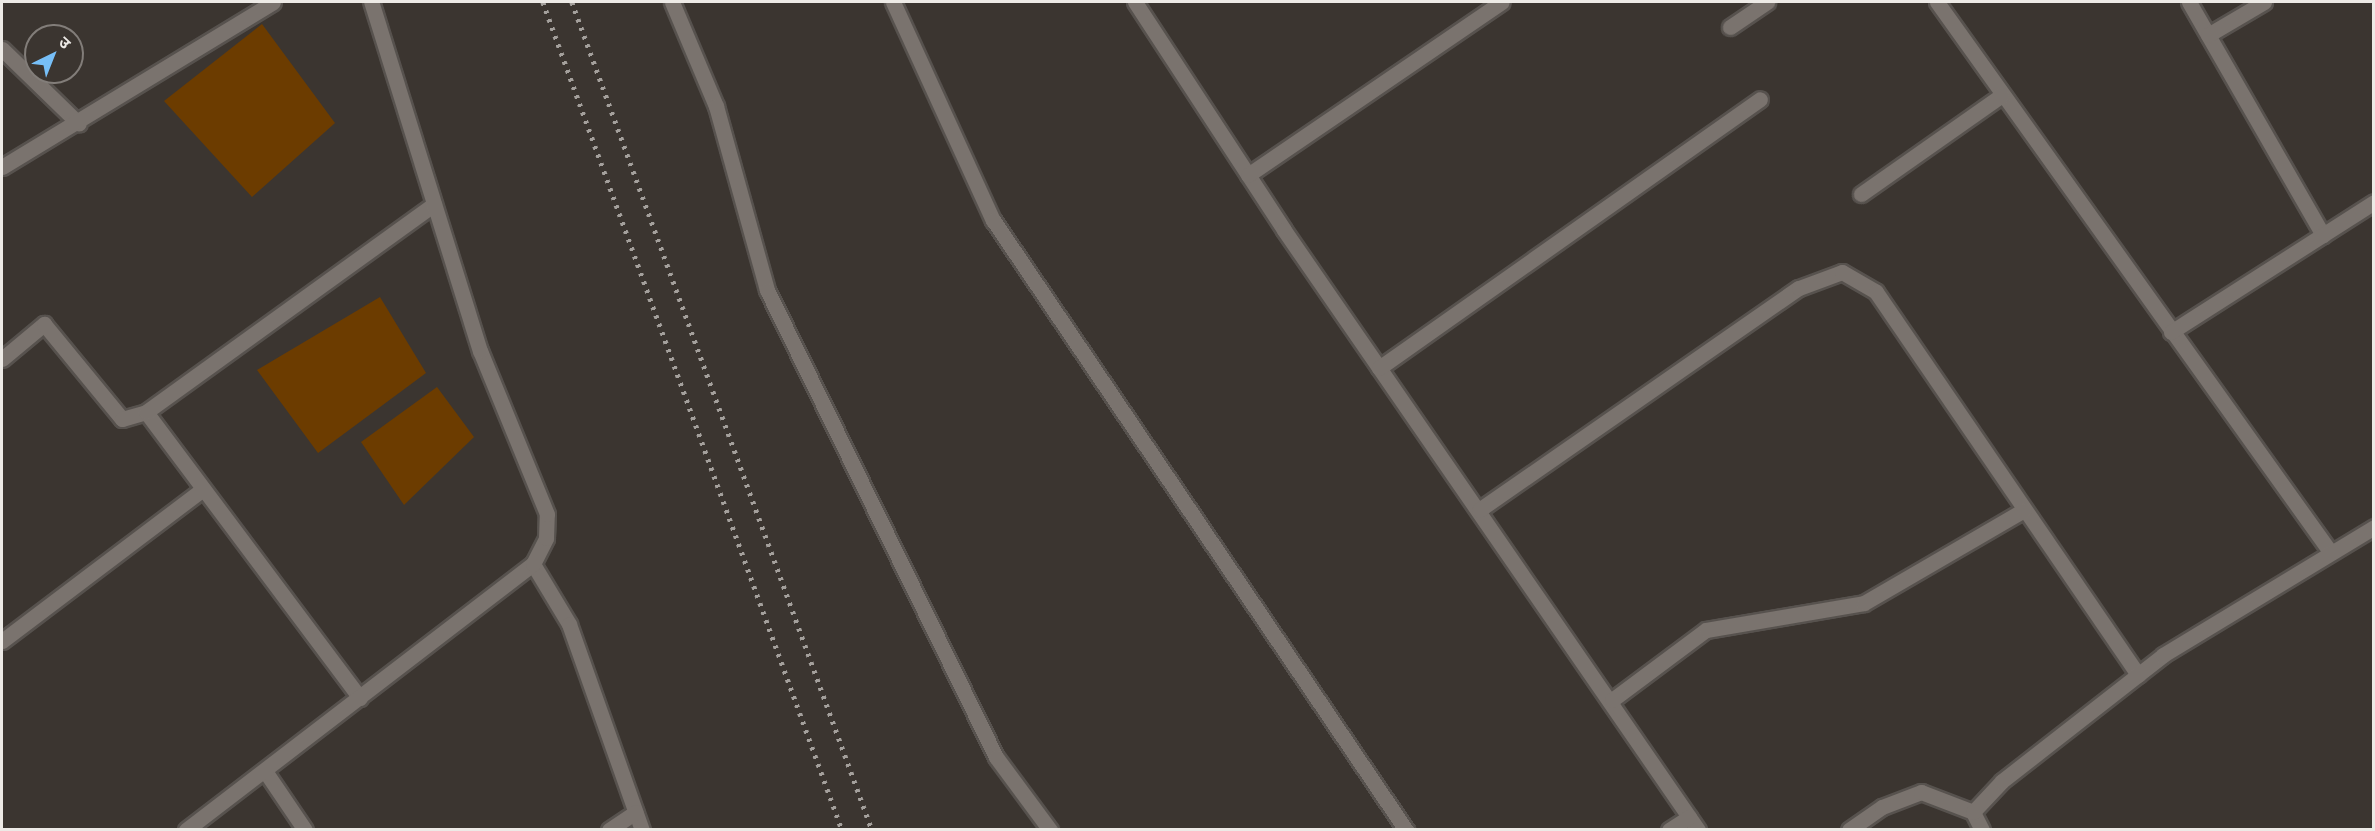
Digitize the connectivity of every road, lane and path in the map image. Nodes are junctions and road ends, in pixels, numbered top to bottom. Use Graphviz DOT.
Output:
graph roads {
  1 [pos="273,2"];
  2 [pos="371,2"];
  3 [pos="672,2"];
  4 [pos="893,2"];
  5 [pos="1502,2"];
  6 [pos="1767,2"];
  7 [pos="1937,2"];
  8 [pos="2189,2"];
  9 [pos="2264,2"];
  10 [pos="1140,4"];
  11 [pos="1730,27"];
  12 [pos="2208,35"];
  13 [pos="2,49"];
  14 [pos="2002,95"];
  15 [pos="1760,99"];
  16 [pos="79,124"];
  17 [pos="2,167"];
  18 [pos="1248,175"];
  19 [pos="1861,194"];
  20 [pos="2373,202"];
  21 [pos="434,204"];
  22 [pos="2323,235"];
  23 [pos="2171,332"];
  24 [pos="2,359"];
  25 [pos="1379,368"];
  26 [pos="146,412"];
  27 [pos="203,489"];
  28 [pos="1479,510"];
  29 [pos="2024,510"];
  30 [pos="2373,527"];
  31 [pos="2331,553"];
  32 [pos="533,564"];
  33 [pos="2,641"];
  34 [pos="2138,675"];
  35 [pos="360,698"];
  36 [pos="1612,700"];
  37 [pos="265,771"];
  38 [pos="636,812"];
  39 [pos="1973,812"];
  40 [pos="1694,823"];
  41 [pos="186,830"];
  42 [pos="305,830"];
  43 [pos="609,830"];
  44 [pos="642,830"];
  45 [pos="1050,830"];
  46 [pos="1406,830"];
  47 [pos="1669,830"];
  48 [pos="1849,830"];
  49 [pos="1982,830"];
  1 -- 16 [label="street"];
  2 -- 21 [label="street"];
  3 -- 45 [label="street"];
  4 -- 46 [label="street"];
  5 -- 18 [label="street"];
  6 -- 11 [label="street"];
  7 -- 14 [label="street"];
  8 -- 12 [label="street"];
  9 -- 12 [label="street"];
  10 -- 18 [label="street"];
  12 -- 22 [label="street"];
  13 -- 16 [label="street"];
  14 -- 19 [label="street"];
  14 -- 23 [label="street"];
  15 -- 25 [label="street"];
  16 -- 17 [label="street"];
  18 -- 25 [label="street"];
  20 -- 22 [label="street"];
  21 -- 26 [label="street"];
  21 -- 32 [label="street"];
  22 -- 23 [label="street"];
  23 -- 31 [label="street"];
  24 -- 26 [label="street"];
  25 -- 28 [label="street"];
  26 -- 27 [label="street"];
  27 -- 33 [label="street"];
  27 -- 35 [label="street"];
  28 -- 29 [label="street"];
  28 -- 36 [label="street"];
  29 -- 34 [label="street"];
  29 -- 36 [label="street"];
  30 -- 31 [label="street"];
  31 -- 34 [label="street"];
  32 -- 35 [label="street"];
  32 -- 38 [label="street"];
  34 -- 39 [label="street"];
  35 -- 37 [label="street"];
  36 -- 40 [label="street"];
  37 -- 41 [label="street"];
  37 -- 42 [label="street"];
  38 -- 43 [label="street"];
  38 -- 44 [label="street"];
  39 -- 48 [label="street"];
  39 -- 49 [label="street"];
  40 -- 47 [label="street"];
}
